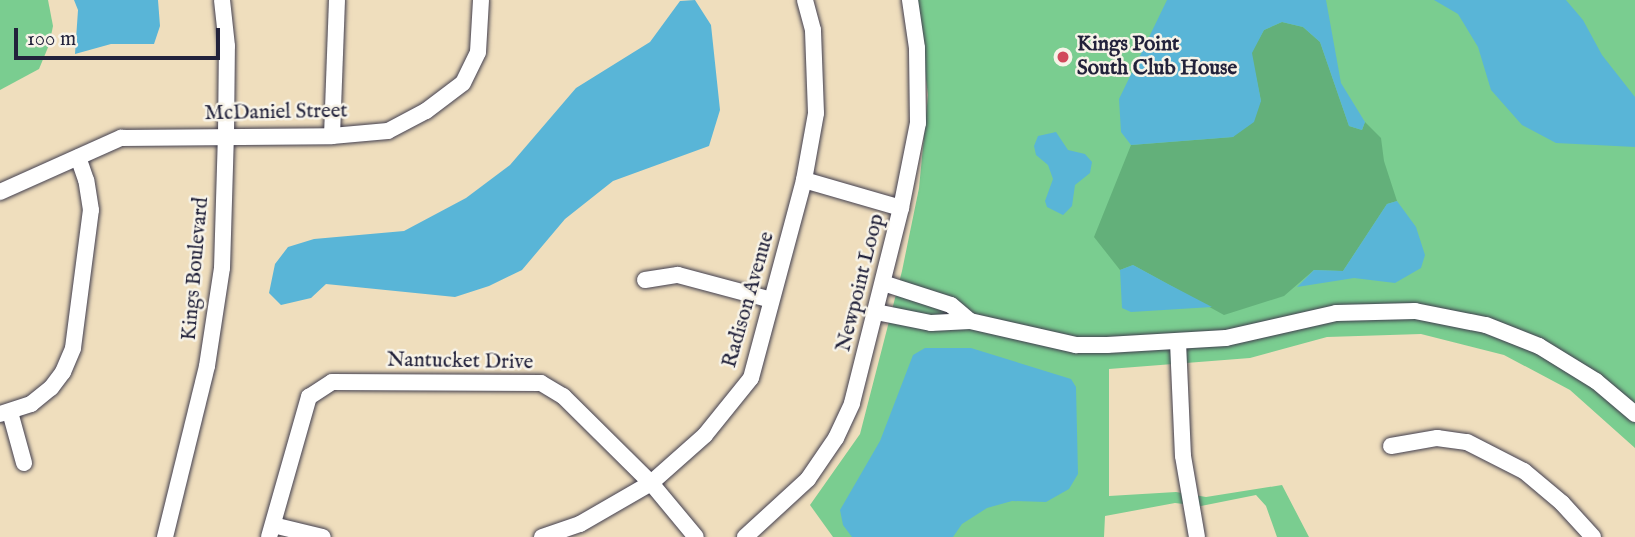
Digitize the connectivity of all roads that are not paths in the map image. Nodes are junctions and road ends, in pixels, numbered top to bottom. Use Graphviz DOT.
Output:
graph roads {
  1 [pos="222,0"];
  2 [pos="337,0"];
  3 [pos="481,0"];
  4 [pos="805,0"];
  5 [pos="910,0"];
  6 [pos="226,135"];
  7 [pos="332,136"];
  8 [pos="78,157"];
  9 [pos="804,180"];
  10 [pos="0,192"];
  11 [pos="901,208"];
  12 [pos="645,280"];
  13 [pos="883,284"];
  14 [pos="771,300"];
  15 [pos="876,312"];
  16 [pos="970,321"];
  17 [pos="1178,342"];
  18 [pos="5,413"];
  19 [pos="1635,414"];
  20 [pos="1391,446"];
  21 [pos="24,463"];
  22 [pos="652,483"];
  23 [pos="271,531"];
  24 [pos="165,537"];
  25 [pos="323,537"];
  26 [pos="542,537"];
  27 [pos="696,537"];
  28 [pos="745,537"];
  29 [pos="1197,537"];
  30 [pos="1593,537"];
  1 -- 6 [label="street, Kings Boulevard"];
  2 -- 7 [label="street"];
  3 -- 7 [label="street, McDaniel Street"];
  4 -- 9 [label="street, Radison Avenue"];
  5 -- 11 [label="street, Newpoint Loop"];
  6 -- 7 [label="street, McDaniel Street"];
  6 -- 8 [label="street, McDaniel Street"];
  6 -- 24 [label="street, Kings Boulevard"];
  8 -- 10 [label="street, McDaniel Street"];
  8 -- 18 [label="street"];
  9 -- 11 [label="street"];
  9 -- 14 [label="street, Radison Avenue"];
  11 -- 13 [label="street, Newpoint Loop"];
  12 -- 14 [label="street"];
  13 -- 15 [label="street, Newpoint Loop"];
  13 -- 16 [label="street"];
  14 -- 22 [label="street, Radison Avenue"];
  15 -- 16 [label="street"];
  15 -- 28 [label="street, Newpoint Loop"];
  16 -- 17 [label="street"];
  17 -- 19 [label="street"];
  17 -- 29 [label="street"];
  18 -- 21 [label="street"];
  20 -- 30 [label="street"];
  22 -- 23 [label="street, Nantucket Drive"];
  22 -- 26 [label="street, Radison Avenue"];
  22 -- 27 [label="street, Nantucket Drive"];
  23 -- 25 [label="street"];
}
